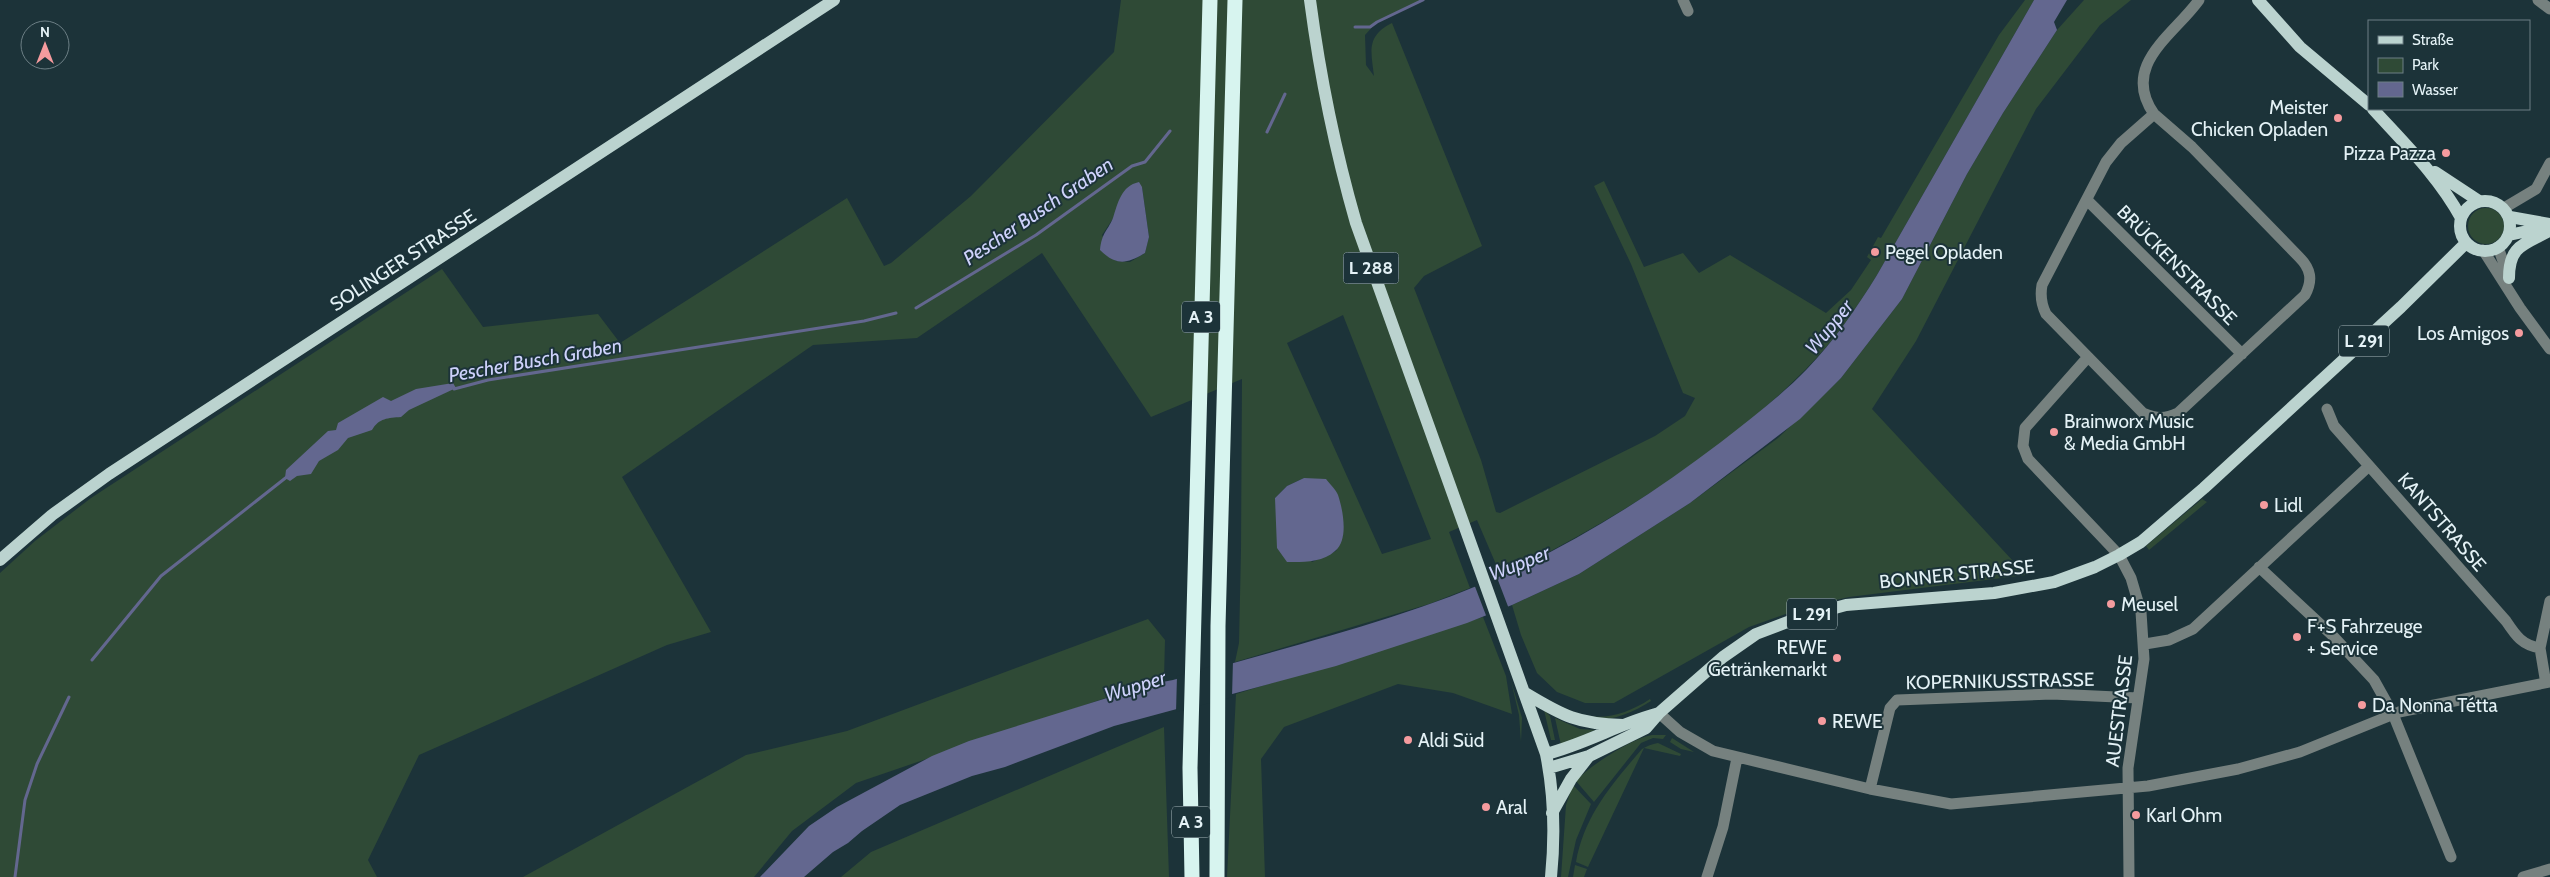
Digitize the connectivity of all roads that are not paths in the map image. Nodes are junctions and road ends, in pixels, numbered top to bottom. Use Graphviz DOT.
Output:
graph roads {
  1 [pos="834,0"];
  2 [pos="1210,0"];
  3 [pos="1235,0"];
  4 [pos="1310,0"];
  5 [pos="1683,0"];
  6 [pos="2199,0"];
  7 [pos="2258,0"];
  8 [pos="2268,0"];
  9 [pos="2538,0"];
  10 [pos="2550,9"];
  11 [pos="1688,11"];
  12 [pos="2275,18"];
  13 [pos="2368,104"];
  14 [pos="2374,110"];
  15 [pos="2154,114"];
  16 [pos="2414,154"];
  17 [pos="2550,163"];
  18 [pos="2088,201"];
  19 [pos="2479,201"];
  20 [pos="2507,213"];
  21 [pos="2461,218"];
  22 [pos="2550,229"];
  23 [pos="2509,235"];
  24 [pos="2466,243"];
  25 [pos="2498,248"];
  26 [pos="2483,250"];
  27 [pos="2509,278"];
  28 [pos="2520,308"];
  29 [pos="2550,348"];
  30 [pos="2242,354"];
  31 [pos="2088,357"];
  32 [pos="2327,410"];
  33 [pos="2369,466"];
  34 [pos="2119,555"];
  35 [pos="0,560"];
  36 [pos="2259,567"];
  37 [pos="2550,600"];
  38 [pos="2145,644"];
  39 [pos="2540,648"];
  40 [pos="2550,682"];
  41 [pos="1525,693"];
  42 [pos="2138,698"];
  43 [pos="1659,712"];
  44 [pos="2393,714"];
  45 [pos="1625,725"];
  46 [pos="1546,754"];
  47 [pos="1589,756"];
  48 [pos="1737,758"];
  49 [pos="1549,768"];
  50 [pos="2128,787"];
  51 [pos="1870,789"];
  52 [pos="1552,813"];
  53 [pos="2451,857"];
  54 [pos="2550,869"];
  55 [pos="1192,877"];
  56 [pos="1217,877"];
  57 [pos="1551,877"];
  58 [pos="1708,877"];
  59 [pos="2129,877"];
  60 [pos="2523,877"];
  1 -- 35 [label="main road, SOLINGER STRASSE"];
  2 -- 55 [label="highway, A 3"];
  3 -- 56 [label="highway, A 3"];
  4 -- 41 [label="main road, L 288"];
  5 -- 11 [label="street"];
  6 -- 15 [label="street"];
  7 -- 12 [label="main road"];
  8 -- 12 [label="main road"];
  9 -- 10 [label="street"];
  12 -- 13 [label="main road"];
  14 -- 16 [label="main road"];
  15 -- 18 [label="street"];
  15 -- 30 [label="street"];
  16 -- 19 [label="main road"];
  16 -- 21 [label="main road"];
  17 -- 20 [label="street"];
  18 -- 30 [label="street, BRÜCKENSTRASSE"];
  18 -- 31 [label="street"];
  19 -- 20 [label="main road"];
  19 -- 21 [label="main road"];
  20 -- 22 [label="main road"];
  20 -- 23 [label="main road"];
  21 -- 24 [label="main road"];
  22 -- 23 [label="main road"];
  22 -- 27 [label="main road"];
  23 -- 25 [label="main road"];
  24 -- 26 [label="main road"];
  24 -- 34 [label="main road, BONNER STRASSE / L 291"];
  25 -- 26 [label="main road"];
  25 -- 27 [label="street"];
  26 -- 28 [label="street"];
  27 -- 28 [label="street"];
  28 -- 29 [label="street"];
  30 -- 31 [label="street"];
  31 -- 34 [label="street, AUESTRASSE"];
  32 -- 33 [label="street, KANTSTRASSE"];
  33 -- 36 [label="street"];
  33 -- 39 [label="street, KANTSTRASSE"];
  34 -- 38 [label="street, AUESTRASSE"];
  34 -- 43 [label="main road, BONNER STRASSE / L 291"];
  36 -- 38 [label="street"];
  36 -- 44 [label="street"];
  37 -- 39 [label="street"];
  38 -- 42 [label="street, AUESTRASSE"];
  39 -- 40 [label="street"];
  40 -- 44 [label="street"];
  41 -- 45 [label="main road"];
  41 -- 46 [label="main road, L 288"];
  42 -- 50 [label="street, AUESTRASSE"];
  42 -- 51 [label="street, KOPERNIKUSSTRASSE"];
  43 -- 45 [label="main road, BONNER STRASSE / L 291"];
  43 -- 47 [label="main road, BONNER STRASSE / L 291"];
  43 -- 48 [label="street"];
  44 -- 50 [label="street"];
  44 -- 53 [label="street"];
  45 -- 46 [label="main road, BONNER STRASSE / L 291"];
  46 -- 49 [label="main road, L 288"];
  47 -- 49 [label="main road, BONNER STRASSE / L 291"];
  47 -- 52 [label="main road"];
  48 -- 51 [label="street"];
  48 -- 58 [label="street"];
  49 -- 52 [label="main road, L 288"];
  50 -- 51 [label="street"];
  50 -- 59 [label="street, AUESTRASSE"];
  52 -- 57 [label="main road, L 288"];
  54 -- 60 [label="street"];
}
